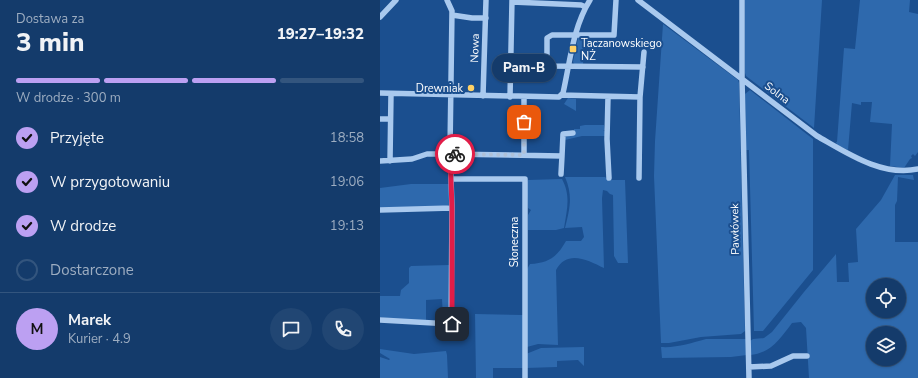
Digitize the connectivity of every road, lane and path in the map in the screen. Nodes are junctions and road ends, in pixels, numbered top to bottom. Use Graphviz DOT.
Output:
graph roads {
  1 [pos="396,0"];
  2 [pos="447,0"];
  3 [pos="486,0"];
  4 [pos="590,0"];
  5 [pos="616,0"];
  6 [pos="638,0"];
  7 [pos="742,0"];
  8 [pos="512,1"];
  9 [pos="530,1"];
  10 [pos="557,2"];
  11 [pos="586,7"];
  12 [pos="452,15"];
  13 [pos="380,17"];
  14 [pos="486,18"];
  15 [pos="576,34"];
  16 [pos="644,52"];
  17 [pos="569,66"];
  18 [pos="643,67"];
  19 [pos="742,79"];
  20 [pos="380,93"];
  21 [pos="391,94"];
  22 [pos="450,95"];
  23 [pos="483,96"];
  24 [pos="561,96"];
  25 [pos="510,97"];
  26 [pos="524,97"];
  27 [pos="608,97"];
  28 [pos="640,98"];
  29 [pos="380,119"];
  30 [pos="390,119"];
  31 [pos="573,133"];
  32 [pos="450,154"];
  33 [pos="524,155"];
  34 [pos="562,156"];
  35 [pos="380,161"];
  36 [pos="390,161"];
  37 [pos="918,170"];
  38 [pos="561,174"];
  39 [pos="609,178"];
  40 [pos="639,178"];
  41 [pos="451,180"];
  42 [pos="452,208"];
  43 [pos="380,210"];
  44 [pos="380,320"];
  45 [pos="452,324"];
  46 [pos="452,335"];
  47 [pos="807,356"];
  48 [pos="749,367"];
  49 [pos="525,378"];
  50 [pos="749,378"];
  1 -- 13 [label="street"];
  2 -- 12 [label="street"];
  3 -- 14 [label="street, Nowa"];
  4 -- 11 [label="street"];
  5 -- 15 [label="street"];
  6 -- 19 [label="street, Solna"];
  7 -- 19 [label="street, Pawłówek"];
  8 -- 9 [label="street"];
  8 -- 25 [label="street"];
  9 -- 10 [label="street"];
  10 -- 11 [label="street"];
  11 -- 15 [label="street"];
  12 -- 14 [label="street"];
  12 -- 22 [label="street"];
  14 -- 23 [label="street, Nowa"];
  15 -- 17 [label="street"];
  15 -- 17 [label="street"];
  16 -- 18 [label="street"];
  17 -- 18 [label="street"];
  17 -- 24 [label="street"];
  18 -- 28 [label="street"];
  19 -- 37 [label="street, Solna"];
  19 -- 48 [label="street, Pawłówek"];
  20 -- 21 [label="street"];
  21 -- 22 [label="street"];
  21 -- 30 [label="street"];
  22 -- 23 [label="street"];
  22 -- 32 [label="street"];
  23 -- 25 [label="street"];
  24 -- 26 [label="street"];
  24 -- 27 [label="street"];
  25 -- 26 [label="street"];
  26 -- 33 [label="street"];
  27 -- 28 [label="street"];
  27 -- 39 [label="street"];
  28 -- 40 [label="street"];
  29 -- 30 [label="street"];
  30 -- 36 [label="street"];
  31 -- 34 [label="street"];
  32 -- 33 [label="street"];
  32 -- 36 [label="street"];
  32 -- 41 [label="street"];
  33 -- 34 [label="street"];
  34 -- 38 [label="street"];
  35 -- 36 [label="street"];
  41 -- 42 [label="street"];
  41 -- 49 [label="street, Słoneczna"];
  42 -- 43 [label="street"];
  42 -- 45 [label="street"];
  44 -- 45 [label="street"];
  45 -- 46 [label="street"];
  47 -- 48 [label="street"];
  48 -- 50 [label="street, Pawłówek"];
}
